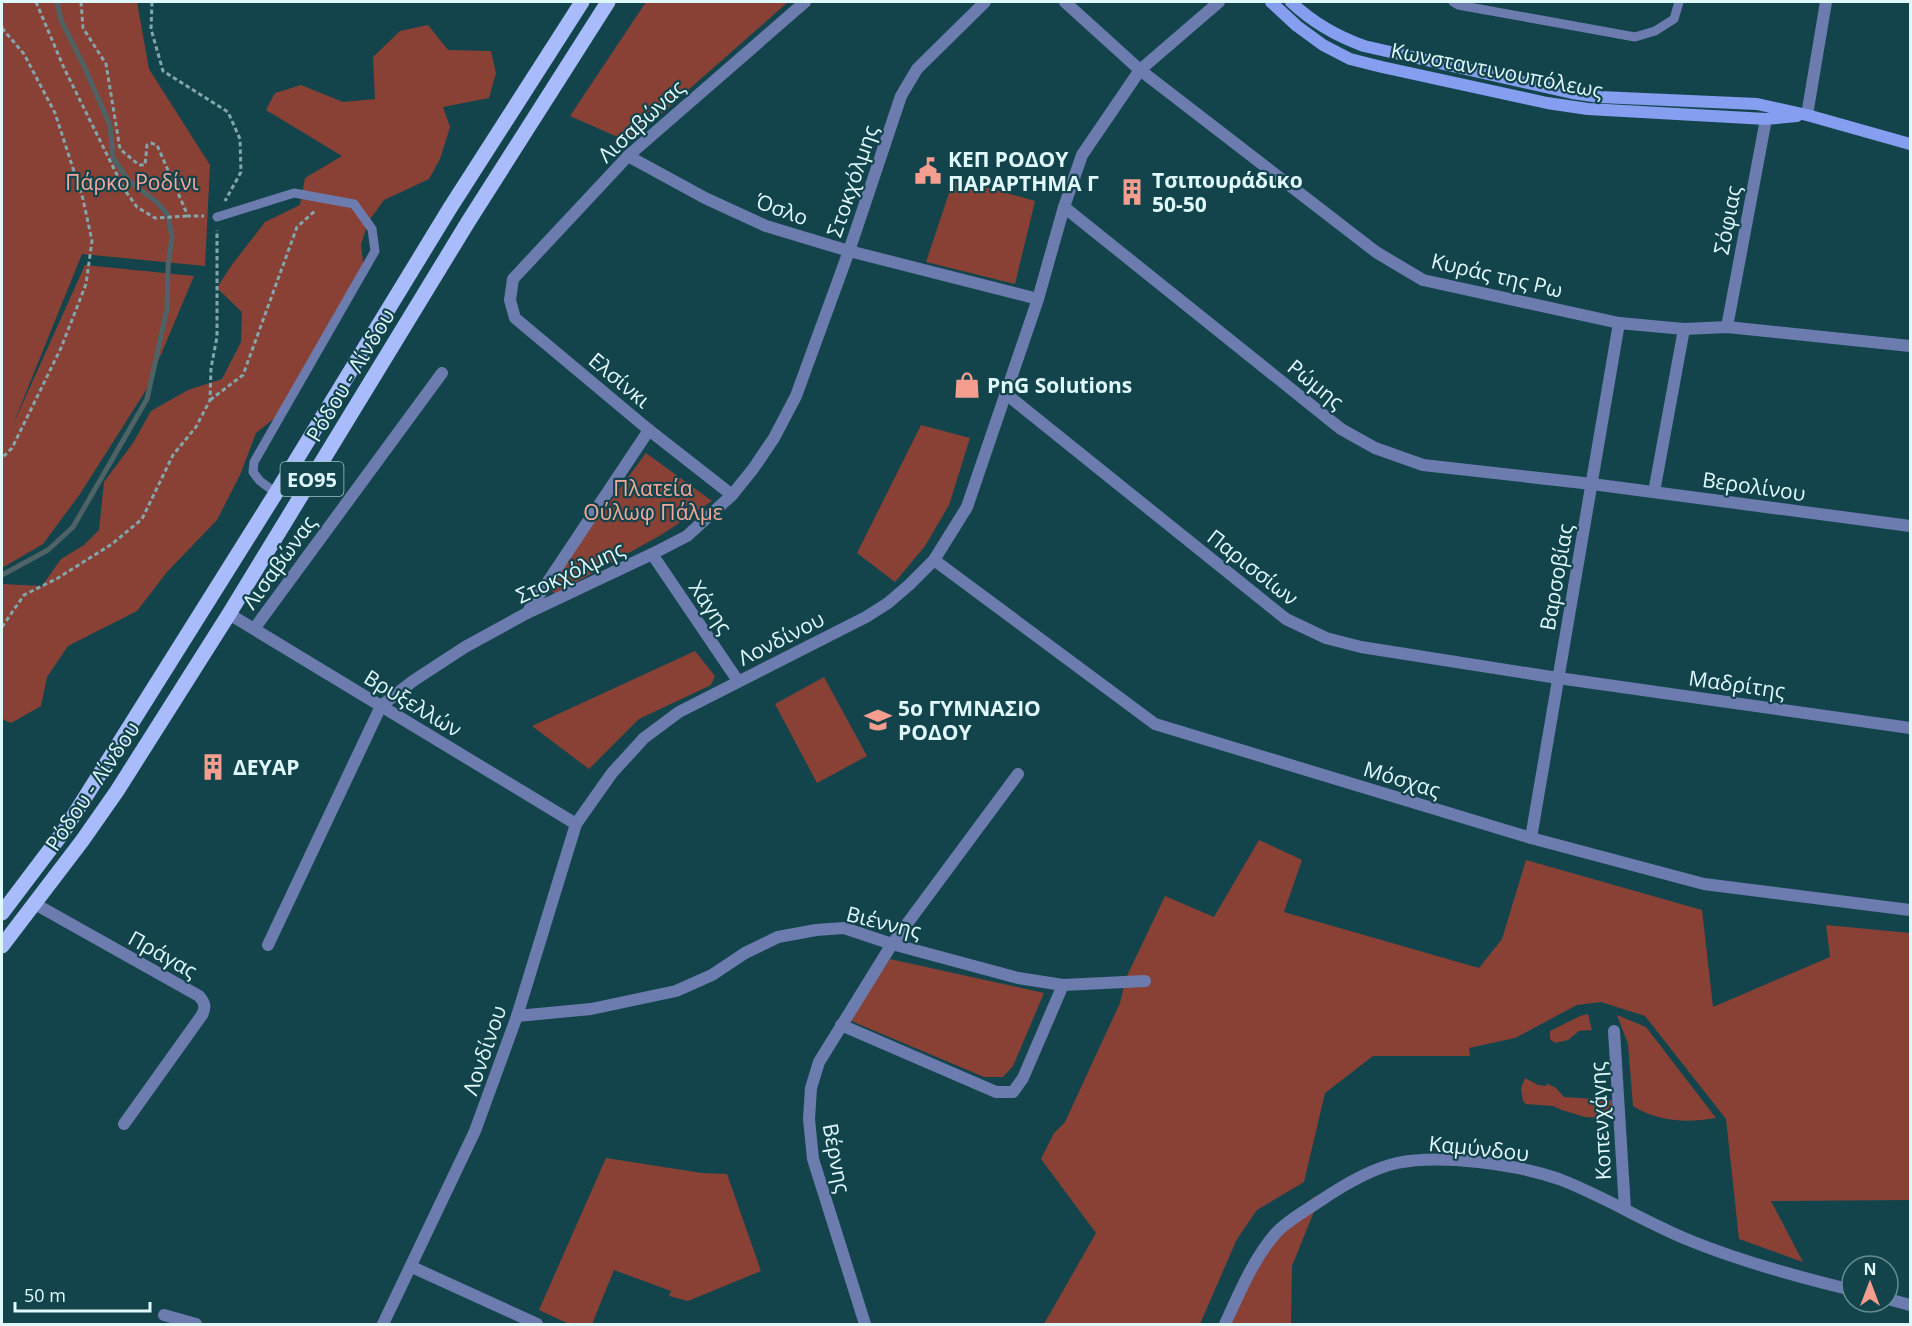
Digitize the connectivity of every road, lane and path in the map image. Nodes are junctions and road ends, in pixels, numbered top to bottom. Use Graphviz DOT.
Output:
graph roads {
  1 [pos="36,2"];
  2 [pos="81,2"];
  3 [pos="152,2"];
  4 [pos="582,2"];
  5 [pos="608,2"];
  6 [pos="805,2"];
  7 [pos="985,2"];
  8 [pos="1065,2"];
  9 [pos="1219,2"];
  10 [pos="1271,2"];
  11 [pos="1291,2"];
  12 [pos="1453,2"];
  13 [pos="1679,2"];
  14 [pos="1826,2"];
  15 [pos="2,28"];
  16 [pos="1140,70"];
  17 [pos="1807,115"];
  18 [pos="1766,119"];
  19 [pos="1911,144"];
  20 [pos="628,156"];
  21 [pos="329,200"];
  22 [pos="1064,207"];
  23 [pos="188,216"];
  24 [pos="217,217"];
  25 [pos="849,251"];
  26 [pos="513,279"];
  27 [pos="1038,299"];
  28 [pos="1620,323"];
  29 [pos="1727,327"];
  30 [pos="1684,329"];
  31 [pos="1911,346"];
  32 [pos="442,373"];
  33 [pos="1005,394"];
  34 [pos="210,400"];
  35 [pos="650,430"];
  36 [pos="2,458"];
  37 [pos="1592,484"];
  38 [pos="1653,492"];
  39 [pos="276,493"];
  40 [pos="732,495"];
  41 [pos="1911,526"];
  42 [pos="652,554"];
  43 [pos="934,560"];
  44 [pos="527,613"];
  45 [pos="230,614"];
  46 [pos="2,627"];
  47 [pos="254,629"];
  48 [pos="1558,678"];
  49 [pos="738,681"];
  50 [pos="381,706"];
  51 [pos="1911,728"];
  52 [pos="1018,774"];
  53 [pos="576,824"];
  54 [pos="1530,838"];
  55 [pos="36,904"];
  56 [pos="1911,910"];
  57 [pos="2,913"];
  58 [pos="892,944"];
  59 [pos="268,945"];
  60 [pos="2,946"];
  61 [pos="1145,981"];
  62 [pos="1063,985"];
  63 [pos="517,1016"];
  64 [pos="841,1025"];
  65 [pos="1614,1031"];
  66 [pos="124,1124"];
  67 [pos="1625,1209"];
  68 [pos="412,1267"];
  69 [pos="1840,1287"];
  70 [pos="164,1315"];
  71 [pos="196,1324"];
  72 [pos="383,1324"];
  73 [pos="537,1324"];
  74 [pos="863,1324"];
  75 [pos="1225,1324"];
  1 -- 23 [label="path"];
  2 -- 23 [label="path"];
  3 -- 24 [label="path"];
  4 -- 39 [label="main road, Ρόδου - Λίνδου / ΕΟ95"];
  5 -- 45 [label="main road, Ρόδου - Λίνδου / ΕΟ95"];
  6 -- 20 [label="street, Λισαβώνας"];
  7 -- 25 [label="street, Στοκχόλμης"];
  8 -- 16 [label="street, Κυράς της Ρω"];
  9 -- 16 [label="street, Λονδίνου"];
  10 -- 18 [label="main road, Κωνσταντινουπόλεως"];
  11 -- 17 [label="main road, Κωνσταντινουπόλεως"];
  12 -- 13 [label="lane"];
  14 -- 17 [label="street"];
  15 -- 36 [label="path"];
  16 -- 22 [label="street, Λονδίνου"];
  16 -- 28 [label="street, Κυράς της Ρω"];
  17 -- 18 [label="main road, Κωνσταντινουπόλεως"];
  17 -- 19 [label="main road, Κωνσταντινουπόλεως"];
  18 -- 29 [label="street, Σόφιας"];
  20 -- 25 [label="street, Όσλο"];
  20 -- 26 [label="street, Λισαβώνας"];
  21 -- 24 [label="lane"];
  21 -- 34 [label="path"];
  21 -- 39 [label="lane"];
  22 -- 27 [label="street, Λονδίνου"];
  22 -- 37 [label="street, Ρώμης"];
  23 -- 24 [label="path"];
  24 -- 34 [label="path"];
  25 -- 27 [label="street, Όσλο"];
  25 -- 40 [label="street, Στοκχόλμης"];
  26 -- 35 [label="street, Ελσίνκι"];
  27 -- 33 [label="street, Λονδίνου"];
  28 -- 30 [label="street, Κυράς της Ρω"];
  28 -- 37 [label="street, Βαρσοβίας"];
  29 -- 30 [label="street, Κυράς της Ρω"];
  29 -- 31 [label="street, Κυράς της Ρω"];
  30 -- 38 [label="street"];
  32 -- 47 [label="street, Λισαβώνας"];
  33 -- 43 [label="street, Λονδίνου"];
  33 -- 48 [label="street, Παρισσίων"];
  34 -- 46 [label="path"];
  35 -- 40 [label="street, Ελσίνκι"];
  35 -- 44 [label="street"];
  37 -- 38 [label="street, Βερολίνου"];
  37 -- 48 [label="street, Βαρσοβίας"];
  38 -- 41 [label="street, Βερολίνου"];
  39 -- 57 [label="main road, Ρόδου - Λίνδου / ΕΟ95"];
  40 -- 42 [label="street, Στοκχόλμης"];
  42 -- 44 [label="street, Στοκχόλμης"];
  42 -- 49 [label="street, Χάγης"];
  43 -- 49 [label="street, Λονδίνου"];
  43 -- 54 [label="street, Μόσχας"];
  44 -- 50 [label="street, Στοκχόλμης"];
  45 -- 47 [label="street, Βρυξελλών"];
  45 -- 55 [label="main road, Ρόδου - Λίνδου / ΕΟ95"];
  47 -- 50 [label="street, Βρυξελλών"];
  48 -- 51 [label="street, Μαδρίτης"];
  48 -- 54 [label="street, Βαρσοβίας"];
  49 -- 53 [label="street, Λονδίνου"];
  50 -- 53 [label="street, Βρυξελλών"];
  50 -- 59 [label="street, Στοκχόλμης"];
  52 -- 58 [label="street, Βέρνης"];
  53 -- 63 [label="street, Λονδίνου"];
  54 -- 56 [label="street, Μόσχας"];
  55 -- 60 [label="main road, Ρόδου - Λίνδου / ΕΟ95"];
  55 -- 66 [label="street, Πράγας"];
  58 -- 62 [label="street, Βιέννης"];
  58 -- 63 [label="street, Βιέννης"];
  58 -- 64 [label="street, Βέρνης"];
  61 -- 62 [label="street, Βιέννης"];
  62 -- 64 [label="street"];
  63 -- 68 [label="street, Λονδίνου"];
  64 -- 74 [label="street, Βέρνης"];
  65 -- 67 [label="street, Κοπενχάγης"];
  67 -- 69 [label="street, Καμύνδου"];
  67 -- 75 [label="street, Καμύνδου"];
  68 -- 72 [label="street, Λονδίνου"];
  68 -- 73 [label="street"];
  70 -- 71 [label="street"];
}
